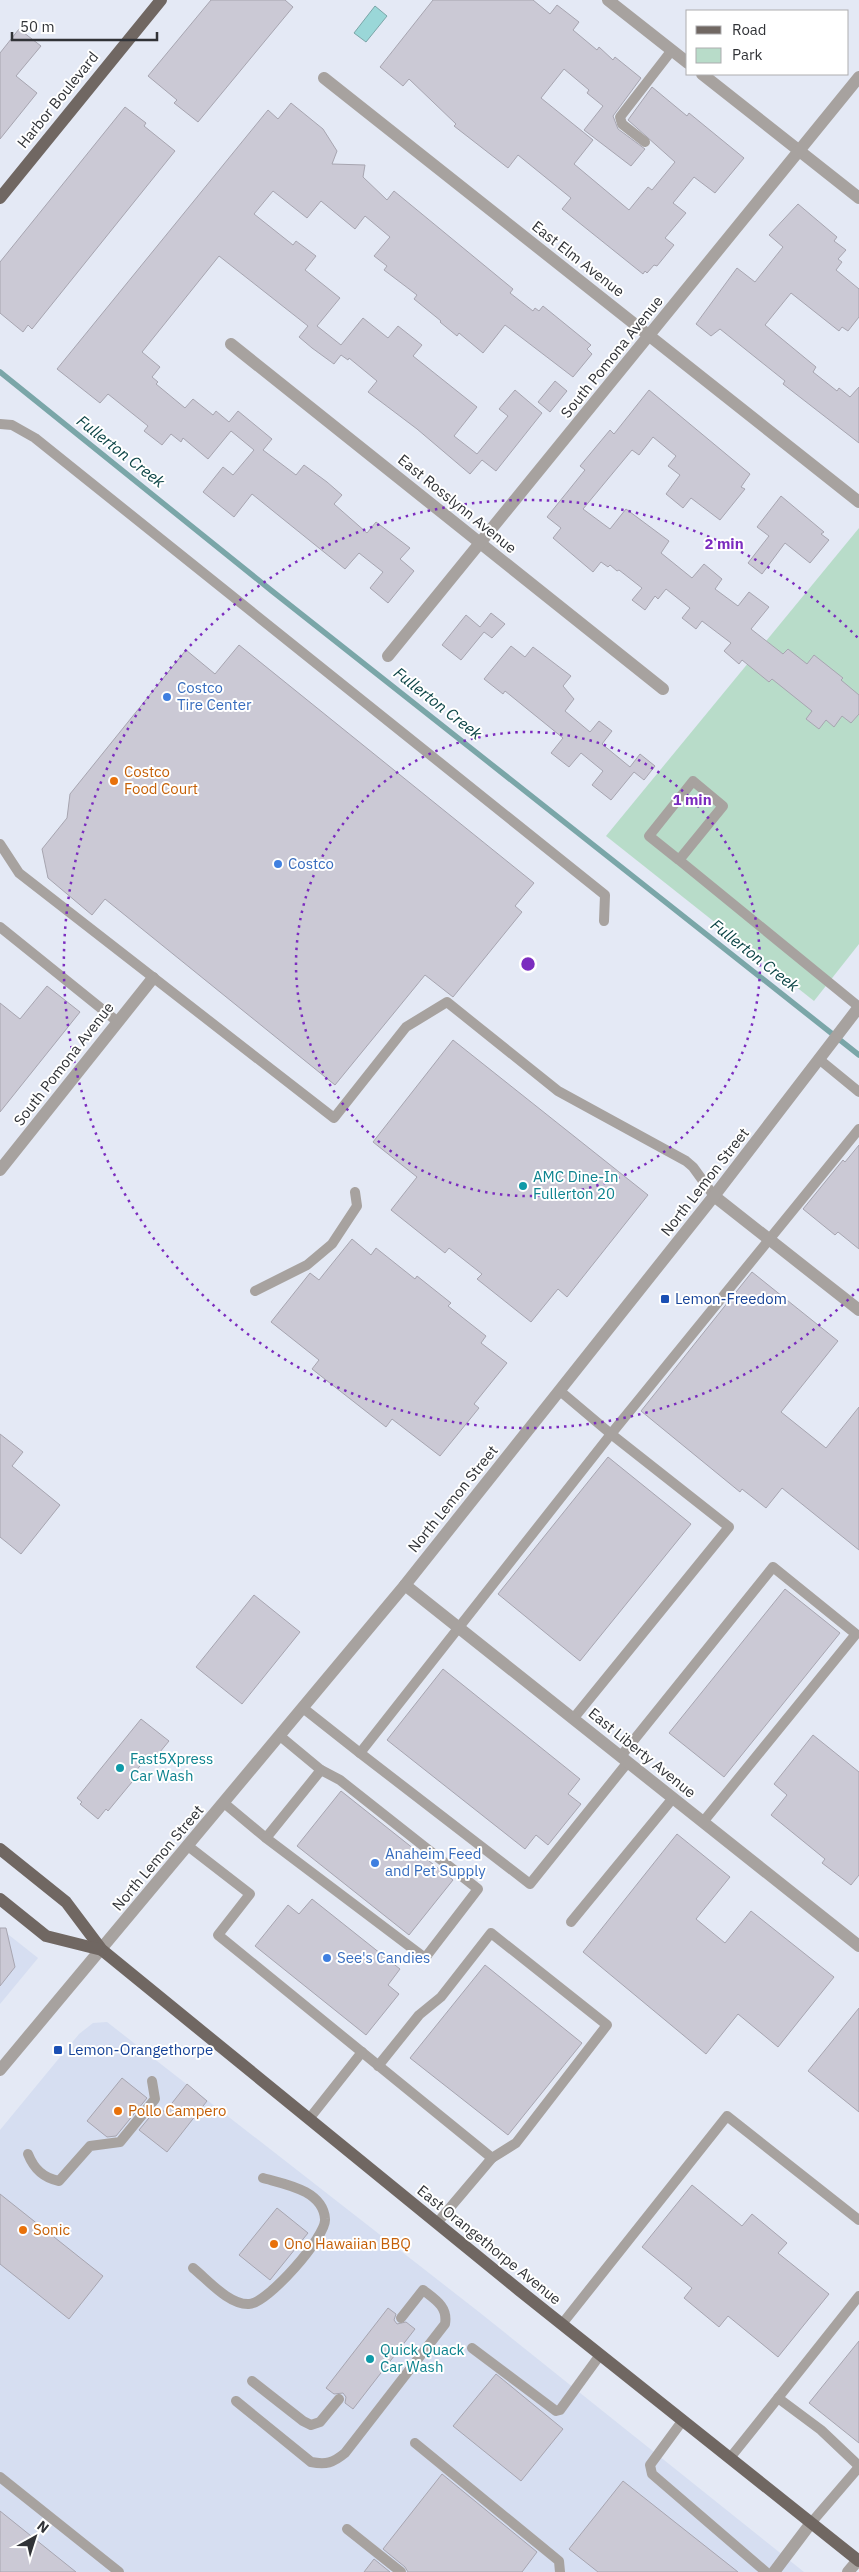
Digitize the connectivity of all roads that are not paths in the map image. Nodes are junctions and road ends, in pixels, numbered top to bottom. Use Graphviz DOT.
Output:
graph roads {
  1 [pos="161,0"];
  2 [pos="608,0"];
  3 [pos="672,50"];
  4 [pos="686,61"];
  5 [pos="703,75"];
  6 [pos="859,77"];
  7 [pos="324,78"];
  8 [pos="645,142"];
  9 [pos="799,151"];
  10 [pos="0,198"];
  11 [pos="859,198"];
  12 [pos="649,336"];
  13 [pos="230,344"];
  14 [pos="0,424"];
  15 [pos="859,502"];
  16 [pos="480,543"];
  17 [pos="388,656"];
  18 [pos="663,689"];
  19 [pos="0,844"];
  20 [pos="679,860"];
  21 [pos="604,921"];
  22 [pos="0,927"];
  23 [pos="153,978"];
  24 [pos="859,1006"];
  25 [pos="118,1022"];
  26 [pos="820,1060"];
  27 [pos="859,1092"];
  28 [pos="859,1129"];
  29 [pos="0,1170"];
  30 [pos="355,1192"];
  31 [pos="714,1196"];
  32 [pos="769,1239"];
  33 [pos="255,1291"];
  34 [pos="859,1310"];
  35 [pos="560,1391"];
  36 [pos="611,1434"];
  37 [pos="405,1585"];
  38 [pos="458,1627"];
  39 [pos="303,1708"];
  40 [pos="574,1719"];
  41 [pos="280,1736"];
  42 [pos="360,1753"];
  43 [pos="624,1759"];
  44 [pos="321,1770"];
  45 [pos="673,1798"];
  46 [pos="224,1803"];
  47 [pos="703,1822"];
  48 [pos="266,1838"];
  49 [pos="188,1846"];
  50 [pos="0,1849"];
  51 [pos="0,1899"];
  52 [pos="572,1922"];
  53 [pos="859,1946"];
  54 [pos="102,1950"];
  55 [pos="362,2052"];
  56 [pos="378,2066"];
  57 [pos="0,2070"];
  58 [pos="152,2081"];
  59 [pos="308,2119"];
  60 [pos="28,2154"];
  61 [pos="492,2158"];
  62 [pos="263,2178"];
  63 [pos="859,2220"];
  64 [pos="437,2223"];
  65 [pos="193,2268"];
  66 [pos="859,2296"];
  67 [pos="401,2318"];
  68 [pos="562,2324"];
  69 [pos="472,2348"];
  70 [pos="600,2355"];
  71 [pos="252,2381"];
  72 [pos="339,2398"];
  73 [pos="778,2398"];
  74 [pos="236,2401"];
  75 [pos="682,2420"];
  76 [pos="415,2444"];
  77 [pos="730,2458"];
  78 [pos="859,2466"];
  79 [pos="0,2477"];
  80 [pos="812,2523"];
  81 [pos="347,2529"];
  82 [pos="858,2560"];
  83 [pos="119,2572"];
  84 [pos="401,2572"];
  85 [pos="560,2572"];
  86 [pos="766,2572"];
  87 [pos="774,2572"];
  88 [pos="848,2572"];
  1 -- 10 [label="main road, Harbor Boulevard"];
  2 -- 3 [label="street"];
  3 -- 4 [label="street"];
  3 -- 8 [label="lane"];
  5 -- 9 [label="street"];
  6 -- 9 [label="street, South Pomona Avenue"];
  7 -- 12 [label="street, East Elm Avenue"];
  9 -- 11 [label="street"];
  9 -- 12 [label="street, South Pomona Avenue"];
  12 -- 15 [label="street, East Elm Avenue"];
  12 -- 16 [label="street, South Pomona Avenue"];
  13 -- 16 [label="street, East Rosslynn Avenue"];
  14 -- 21 [label="lane"];
  16 -- 17 [label="street, South Pomona Avenue"];
  16 -- 18 [label="street, East Rosslynn Avenue"];
  19 -- 23 [label="lane"];
  20 -- 20 [label="lane"];
  20 -- 24 [label="lane"];
  22 -- 25 [label="lane"];
  23 -- 25 [label="street, South Pomona Avenue"];
  23 -- 31 [label="lane"];
  24 -- 26 [label="street, North Lemon Street"];
  25 -- 29 [label="street, South Pomona Avenue"];
  26 -- 27 [label="lane"];
  26 -- 31 [label="street, North Lemon Street"];
  28 -- 32 [label="lane"];
  30 -- 33 [label="lane"];
  31 -- 32 [label="street"];
  31 -- 35 [label="street, North Lemon Street"];
  32 -- 34 [label="street"];
  32 -- 36 [label="lane"];
  35 -- 36 [label="lane"];
  35 -- 37 [label="street, North Lemon Street"];
  36 -- 38 [label="lane"];
  36 -- 40 [label="lane"];
  37 -- 38 [label="street, East Liberty Avenue"];
  37 -- 39 [label="street, North Lemon Street"];
  38 -- 40 [label="street, East Liberty Avenue"];
  38 -- 42 [label="lane"];
  39 -- 41 [label="street, North Lemon Street"];
  39 -- 42 [label="lane"];
  40 -- 43 [label="street, East Liberty Avenue"];
  41 -- 44 [label="lane"];
  41 -- 46 [label="street, North Lemon Street"];
  42 -- 43 [label="lane"];
  43 -- 45 [label="street, East Liberty Avenue"];
  43 -- 47 [label="lane"];
  44 -- 48 [label="lane"];
  44 -- 48 [label="lane"];
  45 -- 47 [label="street, East Liberty Avenue"];
  45 -- 52 [label="lane"];
  46 -- 48 [label="lane"];
  46 -- 49 [label="street, North Lemon Street"];
  47 -- 53 [label="street, East Liberty Avenue"];
  49 -- 54 [label="street, North Lemon Street"];
  49 -- 55 [label="lane"];
  50 -- 54 [label="main road, East Orangethorpe Avenue"];
  51 -- 54 [label="main road, East Orangethorpe Avenue"];
  54 -- 57 [label="street, North Lemon Street"];
  54 -- 59 [label="main road, East Orangethorpe Avenue"];
  55 -- 56 [label="lane"];
  55 -- 59 [label="lane"];
  56 -- 61 [label="lane"];
  56 -- 61 [label="lane"];
  58 -- 60 [label="lane"];
  59 -- 64 [label="main road, East Orangethorpe Avenue"];
  61 -- 64 [label="lane"];
  62 -- 65 [label="lane"];
  63 -- 68 [label="lane"];
  64 -- 68 [label="main road, East Orangethorpe Avenue"];
  66 -- 73 [label="lane"];
  67 -- 74 [label="lane"];
  68 -- 70 [label="main road, East Orangethorpe Avenue"];
  69 -- 70 [label="lane"];
  70 -- 75 [label="main road, East Orangethorpe Avenue"];
  71 -- 72 [label="lane"];
  73 -- 77 [label="lane"];
  73 -- 78 [label="lane"];
  75 -- 77 [label="main road, East Orangethorpe Avenue"];
  75 -- 86 [label="lane"];
  76 -- 85 [label="lane"];
  77 -- 80 [label="main road, East Orangethorpe Avenue"];
  78 -- 80 [label="lane"];
  79 -- 83 [label="lane"];
  80 -- 82 [label="main road, East Orangethorpe Avenue"];
  80 -- 87 [label="street"];
  81 -- 84 [label="lane"];
  82 -- 88 [label="street"];
}
